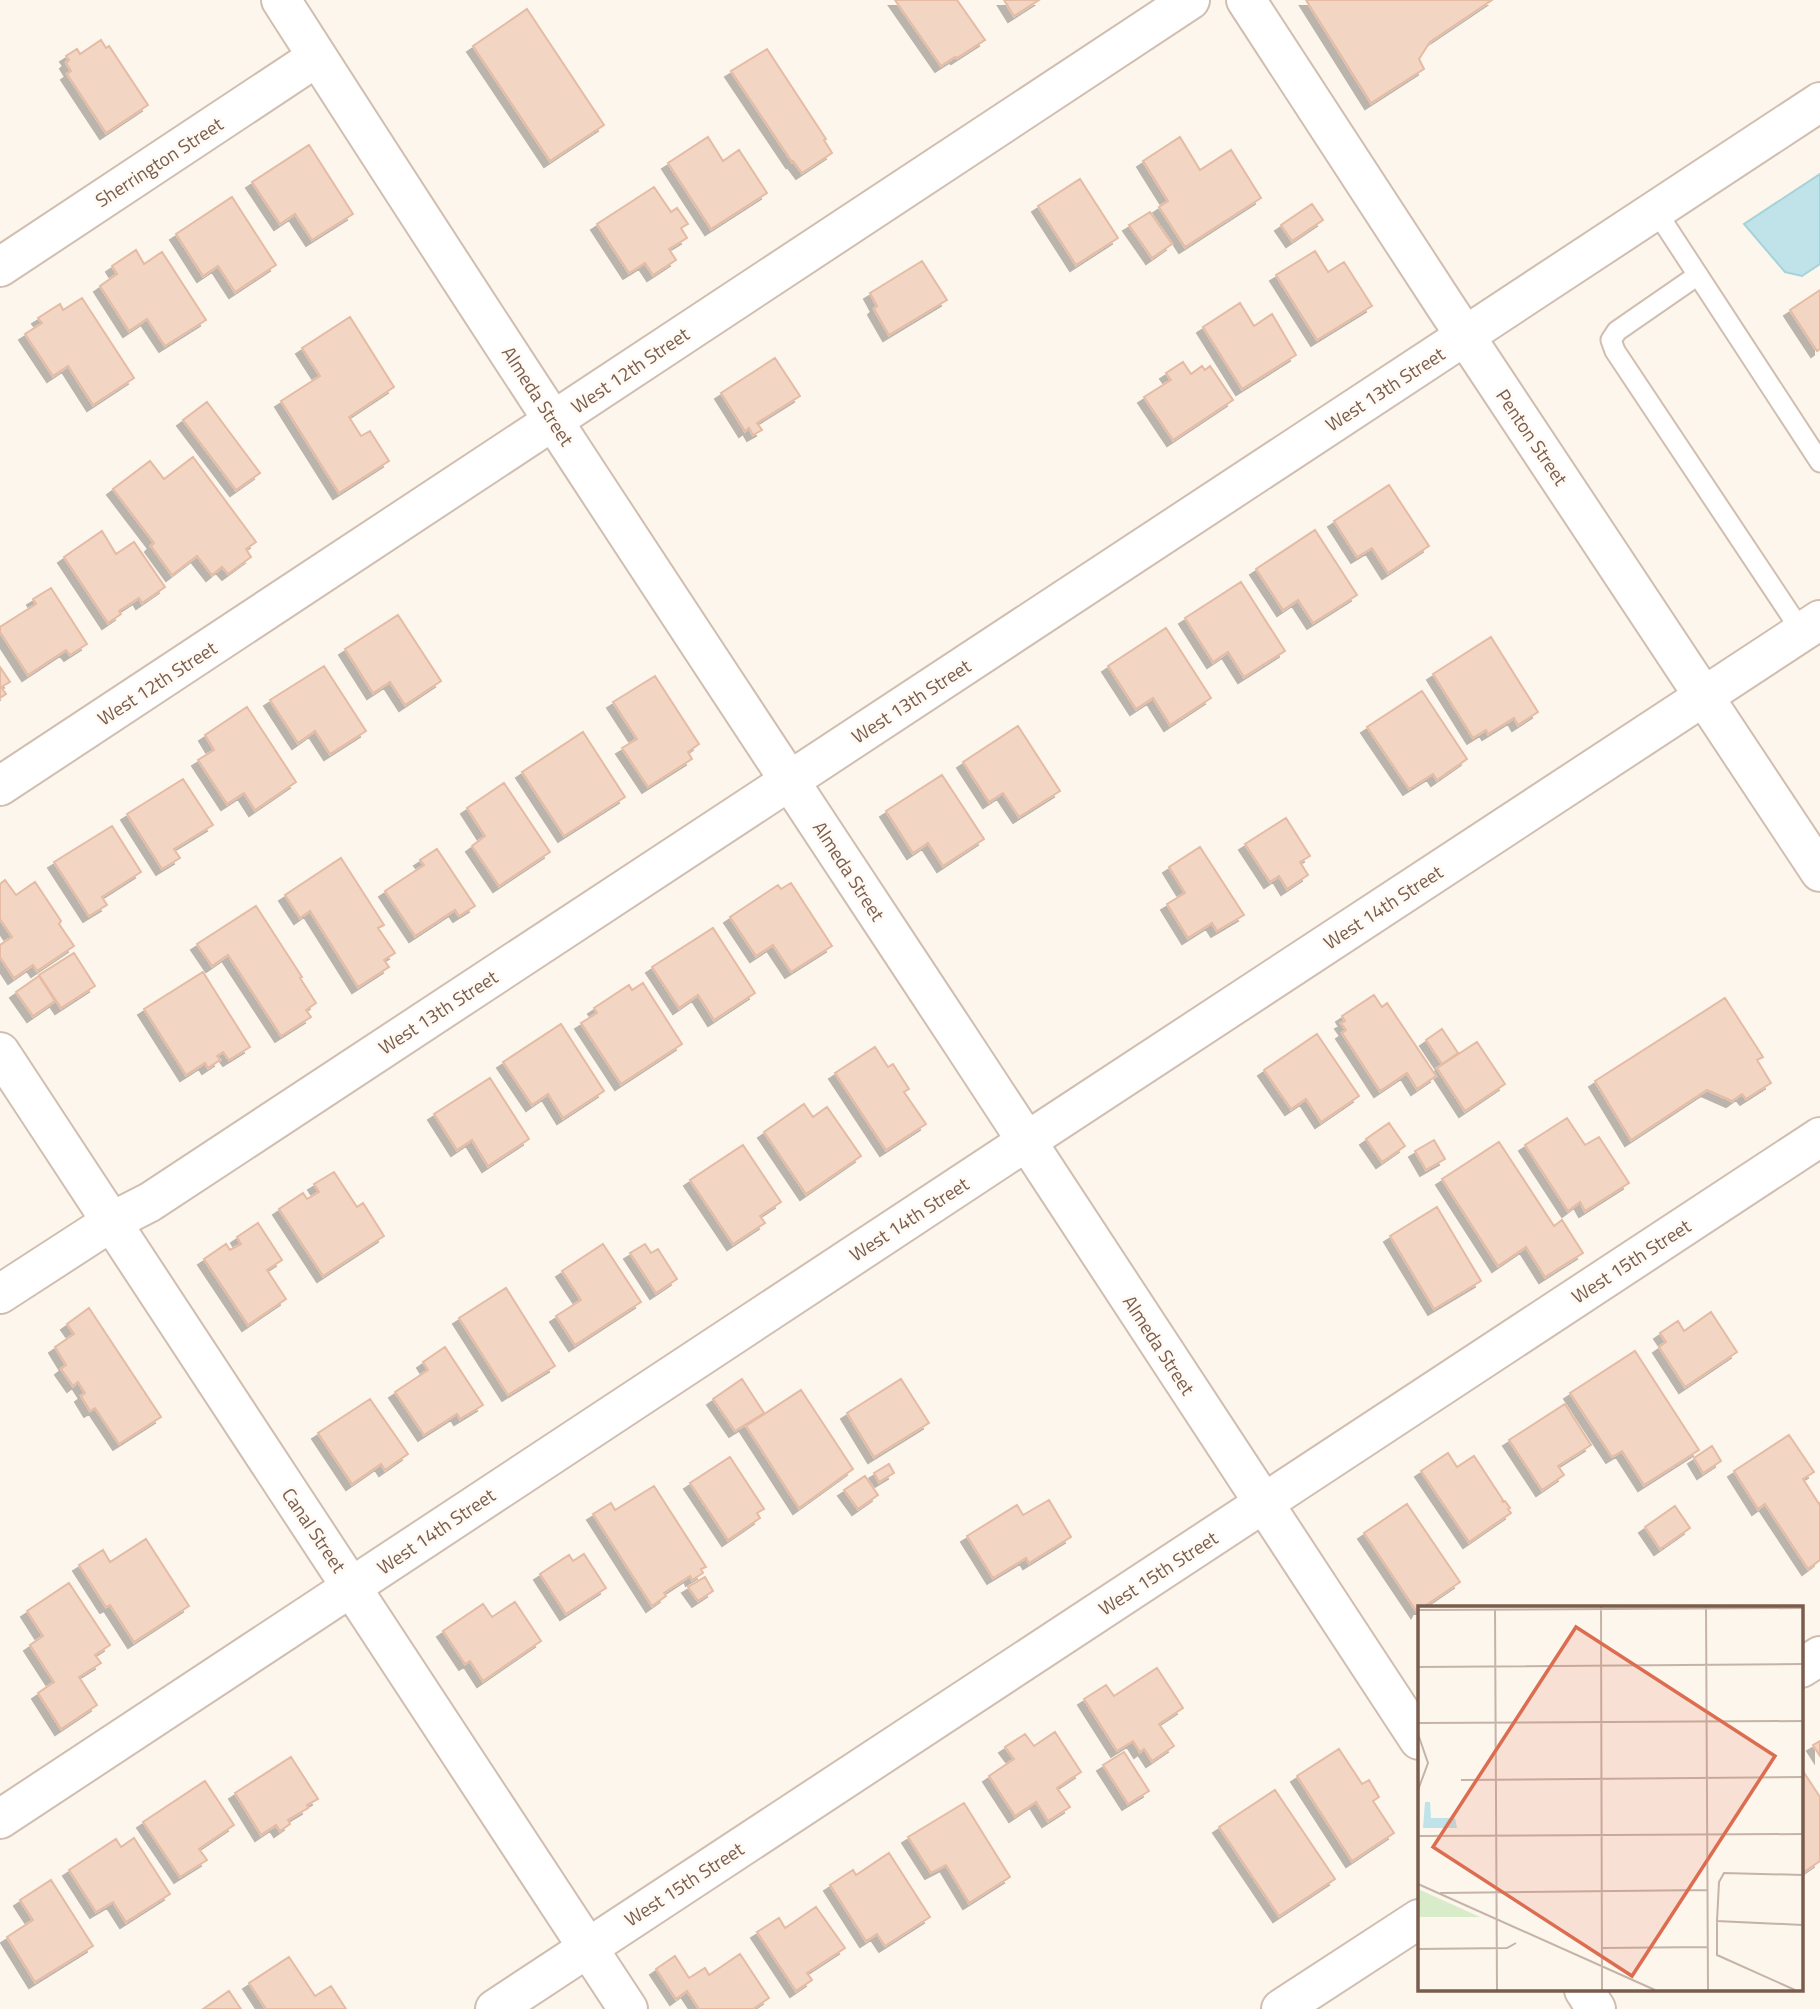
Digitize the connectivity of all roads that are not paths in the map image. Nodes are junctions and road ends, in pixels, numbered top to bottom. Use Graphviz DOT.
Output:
graph roads {
  1 [pos="281,0"];
  2 [pos="1190,0"];
  3 [pos="1246,0"];
  4 [pos="317,57"];
  5 [pos="1820,102"];
  6 [pos="1656,211"];
  7 [pos="0,267"];
  8 [pos="1698,275"];
  9 [pos="1466,337"];
  10 [pos="554,421"];
  11 [pos="1820,462"];
  12 [pos="1811,626"];
  13 [pos="1704,696"];
  14 [pos="790,780"];
  15 [pos="0,786"];
  16 [pos="1820,872"];
  17 [pos="0,1052"];
  18 [pos="1820,1137"];
  19 [pos="1027,1141"];
  20 [pos="111,1222"];
  21 [pos="0,1294"];
  22 [pos="1262,1504"];
  23 [pos="353,1588"];
  24 [pos="1820,1656"];
  25 [pos="1802,1667"];
  26 [pos="1418,1738"];
  27 [pos="0,1819"];
  28 [pos="1418,1920"];
  29 [pos="588,1947"];
  30 [pos="1585,1992"];
  31 [pos="495,2009"];
  32 [pos="628,2009"];
  33 [pos="1281,2009"];
  34 [pos="1596,2009"];
  1 -- 4 [label="street, Almeda Street"];
  2 -- 10 [label="street, West 12th Street"];
  3 -- 9 [label="street, Penton Street"];
  4 -- 7 [label="street, Sherrington Street"];
  4 -- 10 [label="street, Almeda Street"];
  5 -- 6 [label="street, West 13th Street"];
  6 -- 8 [label="lane"];
  6 -- 9 [label="street, West 13th Street"];
  8 -- 11 [label="lane"];
  8 -- 12 [label="lane"];
  9 -- 13 [label="street, Penton Street"];
  9 -- 14 [label="street, West 13th Street"];
  10 -- 14 [label="street, Almeda Street"];
  10 -- 15 [label="street, West 12th Street"];
  12 -- 13 [label="street, West 14th Street"];
  13 -- 16 [label="street, Penton Street"];
  13 -- 19 [label="street, West 14th Street"];
  14 -- 19 [label="street, Almeda Street"];
  14 -- 20 [label="street, West 13th Street"];
  17 -- 20 [label="street, Canal Street"];
  18 -- 22 [label="street, West 15th Street"];
  19 -- 22 [label="street, Almeda Street"];
  19 -- 23 [label="street, West 14th Street"];
  20 -- 21 [label="street, West 13th Street"];
  20 -- 23 [label="street, Canal Street"];
  22 -- 26 [label="street, Almeda Street"];
  22 -- 29 [label="street, West 15th Street"];
  23 -- 27 [label="street, West 14th Street"];
  23 -- 29 [label="street, Canal Street"];
  24 -- 25 [label="street"];
  28 -- 33 [label="street"];
  29 -- 31 [label="street, West 15th Street"];
  29 -- 32 [label="street, Canal Street"];
  30 -- 34 [label="street"];
}
